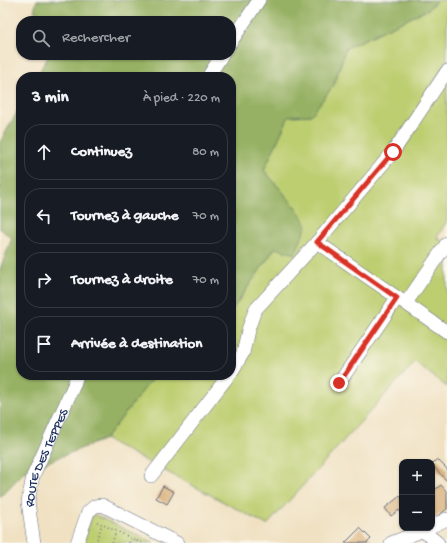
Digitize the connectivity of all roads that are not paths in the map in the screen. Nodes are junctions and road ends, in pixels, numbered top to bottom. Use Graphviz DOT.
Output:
graph roads {
  1 [pos="259,0"];
  2 [pos="236,34"];
  3 [pos="219,60"];
  4 [pos="447,71"];
  5 [pos="211,72"];
  6 [pos="317,242"];
  7 [pos="447,243"];
  8 [pos="401,301"];
  9 [pos="447,332"];
  10 [pos="236,364"];
  11 [pos="76,380"];
  12 [pos="225,380"];
  13 [pos="339,383"];
  14 [pos="151,476"];
  15 [pos="447,519"];
  16 [pos="435,525"];
  17 [pos="421,531"];
  18 [pos="430,531"];
  19 [pos="34,543"];
  20 [pos="78,543"];
  21 [pos="177,543"];
  22 [pos="391,543"];
  23 [pos="438,543"];
  1 -- 2 [label="street"];
  3 -- 5 [label="street"];
  4 -- 6 [label="street"];
  6 -- 8 [label="street"];
  6 -- 10 [label="street"];
  7 -- 8 [label="street"];
  8 -- 9 [label="street"];
  8 -- 13 [label="street"];
  11 -- 19 [label="street, ROUTE DES TEPPES"];
  12 -- 14 [label="street"];
  15 -- 16 [label="street"];
  17 -- 22 [label="street"];
  18 -- 23 [label="street"];
  20 -- 21 [label="street"];
}
